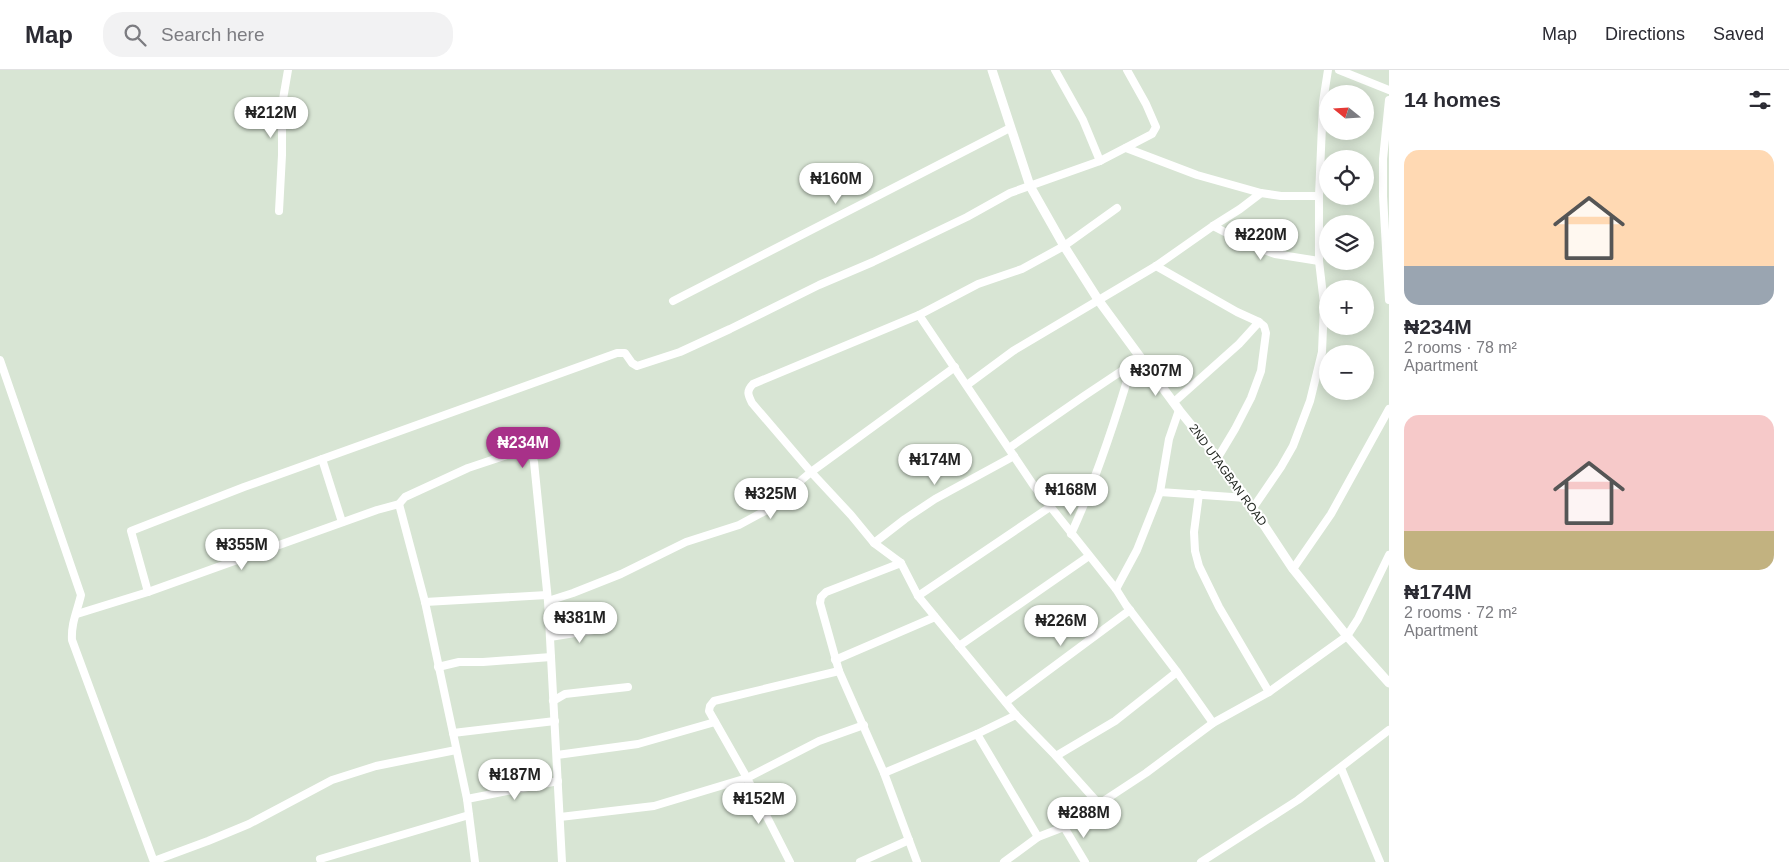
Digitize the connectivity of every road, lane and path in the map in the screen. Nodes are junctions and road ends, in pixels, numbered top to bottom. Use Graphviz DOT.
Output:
graph roads {
  1 [pos="288,70"];
  2 [pos="992,70"];
  3 [pos="1055,70"];
  4 [pos="1127,70"];
  5 [pos="1328,70"];
  6 [pos="1339,70"];
  7 [pos="1389,90"];
  8 [pos="1389,100"];
  9 [pos="1010,128"];
  10 [pos="1126,148"];
  11 [pos="1321,150"];
  12 [pos="1100,161"];
  13 [pos="1030,186"];
  14 [pos="1261,193"];
  15 [pos="1319,196"];
  16 [pos="1117,208"];
  17 [pos="279,211"];
  18 [pos="1213,226"];
  19 [pos="1064,246"];
  20 [pos="1319,261"];
  21 [pos="1388,264"];
  22 [pos="1156,266"];
  23 [pos="1320,270"];
  24 [pos="1389,300"];
  25 [pos="673,301"];
  26 [pos="1100,301"];
  27 [pos="919,315"];
  28 [pos="1258,322"];
  29 [pos="1141,358"];
  30 [pos="0,360"];
  31 [pos="1132,364"];
  32 [pos="955,367"];
  33 [pos="967,384"];
  34 [pos="1176,406"];
  35 [pos="1389,409"];
  36 [pos="1009,448"];
  37 [pos="1014,456"];
  38 [pos="322,459"];
  39 [pos="1217,459"];
  40 [pos="811,472"];
  41 [pos="1160,492"];
  42 [pos="1199,494"];
  43 [pos="1246,498"];
  44 [pos="399,504"];
  45 [pos="1050,507"];
  46 [pos="1253,508"];
  47 [pos="342,522"];
  48 [pos="1070,534"];
  49 [pos="874,543"];
  50 [pos="1389,555"];
  51 [pos="1090,556"];
  52 [pos="901,563"];
  53 [pos="1387,564"];
  54 [pos="1293,569"];
  55 [pos="1116,589"];
  56 [pos="148,592"];
  57 [pos="918,596"];
  58 [pos="548,598"];
  59 [pos="425,602"];
  60 [pos="1130,610"];
  61 [pos="77,614"];
  62 [pos="935,617"];
  63 [pos="606,628"];
  64 [pos="1347,636"];
  65 [pos="550,637"];
  66 [pos="959,646"];
  67 [pos="551,657"];
  68 [pos="835,660"];
  69 [pos="438,668"];
  70 [pos="839,671"];
  71 [pos="1177,672"];
  72 [pos="1389,683"];
  73 [pos="628,687"];
  74 [pos="1269,692"];
  75 [pos="553,701"];
  76 [pos="1006,702"];
  77 [pos="1016,716"];
  78 [pos="555,721"];
  79 [pos="715,722"];
  80 [pos="1213,723"];
  81 [pos="864,725"];
  82 [pos="1389,730"];
  83 [pos="453,733"];
  84 [pos="977,734"];
  85 [pos="456,750"];
  86 [pos="557,755"];
  87 [pos="1056,756"];
  88 [pos="1341,768"];
  89 [pos="884,773"];
  90 [pos="747,778"];
  91 [pos="558,782"];
  92 [pos="467,799"];
  93 [pos="1098,803"];
  94 [pos="470,815"];
  95 [pos="560,817"];
  96 [pos="1064,827"];
  97 [pos="1038,837"];
  98 [pos="909,840"];
  99 [pos="320,859"];
  100 [pos="1007,861"];
  101 [pos="154,862"];
  102 [pos="475,862"];
  103 [pos="562,862"];
  104 [pos="790,862"];
  105 [pos="860,862"];
  106 [pos="917,862"];
  107 [pos="1085,862"];
  108 [pos="1201,862"];
  109 [pos="1380,862"];
  1 -- 17 [label="street"];
  2 -- 9 [label="street, 2ND UTAGBAN ROAD"];
  3 -- 12 [label="street"];
  4 -- 10 [label="street"];
  5 -- 11 [label="street"];
  6 -- 7 [label="street"];
  8 -- 21 [label="street"];
  9 -- 13 [label="street, 2ND UTAGBAN ROAD"];
  9 -- 25 [label="street"];
  10 -- 12 [label="street"];
  10 -- 14 [label="street"];
  12 -- 13 [label="street"];
  13 -- 19 [label="street, 2ND UTAGBAN ROAD"];
  13 -- 38 [label="street"];
  14 -- 15 [label="street"];
  14 -- 18 [label="street"];
  16 -- 19 [label="street"];
  18 -- 20 [label="street"];
  18 -- 22 [label="street"];
  19 -- 26 [label="street, 2ND UTAGBAN ROAD"];
  19 -- 27 [label="street"];
  21 -- 24 [label="street"];
  22 -- 26 [label="street"];
  22 -- 28 [label="street"];
  23 -- 46 [label="street"];
  26 -- 29 [label="street, 2ND UTAGBAN ROAD"];
  26 -- 33 [label="street"];
  27 -- 32 [label="street"];
  27 -- 40 [label="street"];
  28 -- 34 [label="street"];
  28 -- 39 [label="street"];
  29 -- 31 [label="street"];
  29 -- 34 [label="street, 2ND UTAGBAN ROAD"];
  30 -- 61 [label="street"];
  31 -- 36 [label="street"];
  31 -- 48 [label="street"];
  32 -- 33 [label="street"];
  32 -- 40 [label="street"];
  33 -- 36 [label="street"];
  34 -- 39 [label="street, 2ND UTAGBAN ROAD"];
  34 -- 41 [label="street"];
  35 -- 54 [label="street"];
  36 -- 37 [label="street"];
  37 -- 45 [label="street"];
  37 -- 49 [label="street"];
  38 -- 47 [label="street"];
  38 -- 56 [label="street"];
  39 -- 43 [label="street, 2ND UTAGBAN ROAD"];
  40 -- 49 [label="street"];
  40 -- 58 [label="street"];
  41 -- 42 [label="street"];
  41 -- 55 [label="street"];
  42 -- 43 [label="street"];
  42 -- 74 [label="street"];
  43 -- 46 [label="street, 2ND UTAGBAN ROAD"];
  44 -- 47 [label="street"];
  44 -- 58 [label="street"];
  44 -- 59 [label="street"];
  45 -- 48 [label="street"];
  45 -- 57 [label="street"];
  46 -- 54 [label="street, 2ND UTAGBAN ROAD"];
  47 -- 56 [label="street"];
  48 -- 51 [label="street"];
  49 -- 52 [label="street"];
  50 -- 53 [label="street"];
  51 -- 55 [label="street"];
  51 -- 66 [label="street"];
  52 -- 57 [label="street"];
  52 -- 68 [label="street"];
  53 -- 64 [label="street"];
  54 -- 64 [label="street, 2ND UTAGBAN ROAD"];
  55 -- 60 [label="street"];
  56 -- 61 [label="street"];
  57 -- 62 [label="street"];
  58 -- 59 [label="street"];
  58 -- 65 [label="street"];
  59 -- 69 [label="street"];
  60 -- 71 [label="street"];
  60 -- 76 [label="street"];
  61 -- 101 [label="street"];
  62 -- 66 [label="street"];
  62 -- 68 [label="street"];
  63 -- 65 [label="street"];
  64 -- 72 [label="street, 2ND UTAGBAN ROAD"];
  64 -- 74 [label="street"];
  65 -- 67 [label="street"];
  66 -- 76 [label="street"];
  67 -- 69 [label="street"];
  67 -- 75 [label="street"];
  68 -- 70 [label="street"];
  69 -- 83 [label="street"];
  70 -- 79 [label="street"];
  70 -- 81 [label="street"];
  71 -- 80 [label="street"];
  71 -- 87 [label="street"];
  73 -- 75 [label="street"];
  74 -- 80 [label="street"];
  75 -- 78 [label="street"];
  76 -- 77 [label="street"];
  77 -- 84 [label="street"];
  77 -- 87 [label="street"];
  78 -- 83 [label="street"];
  78 -- 86 [label="street"];
  79 -- 86 [label="street"];
  79 -- 90 [label="street"];
  80 -- 93 [label="street"];
  81 -- 89 [label="street"];
  81 -- 90 [label="street"];
  82 -- 88 [label="street"];
  83 -- 85 [label="street"];
  84 -- 89 [label="street"];
  84 -- 97 [label="street"];
  85 -- 92 [label="street"];
  85 -- 101 [label="street"];
  86 -- 91 [label="street"];
  87 -- 93 [label="street"];
  88 -- 108 [label="street"];
  88 -- 109 [label="street"];
  89 -- 98 [label="street"];
  90 -- 95 [label="street"];
  90 -- 104 [label="street"];
  91 -- 92 [label="street"];
  91 -- 95 [label="street"];
  92 -- 94 [label="street"];
  93 -- 96 [label="street"];
  94 -- 99 [label="street"];
  94 -- 102 [label="street"];
  95 -- 103 [label="street"];
  96 -- 97 [label="street"];
  96 -- 107 [label="street"];
  97 -- 100 [label="street"];
  98 -- 105 [label="street"];
  98 -- 106 [label="street"];
}
